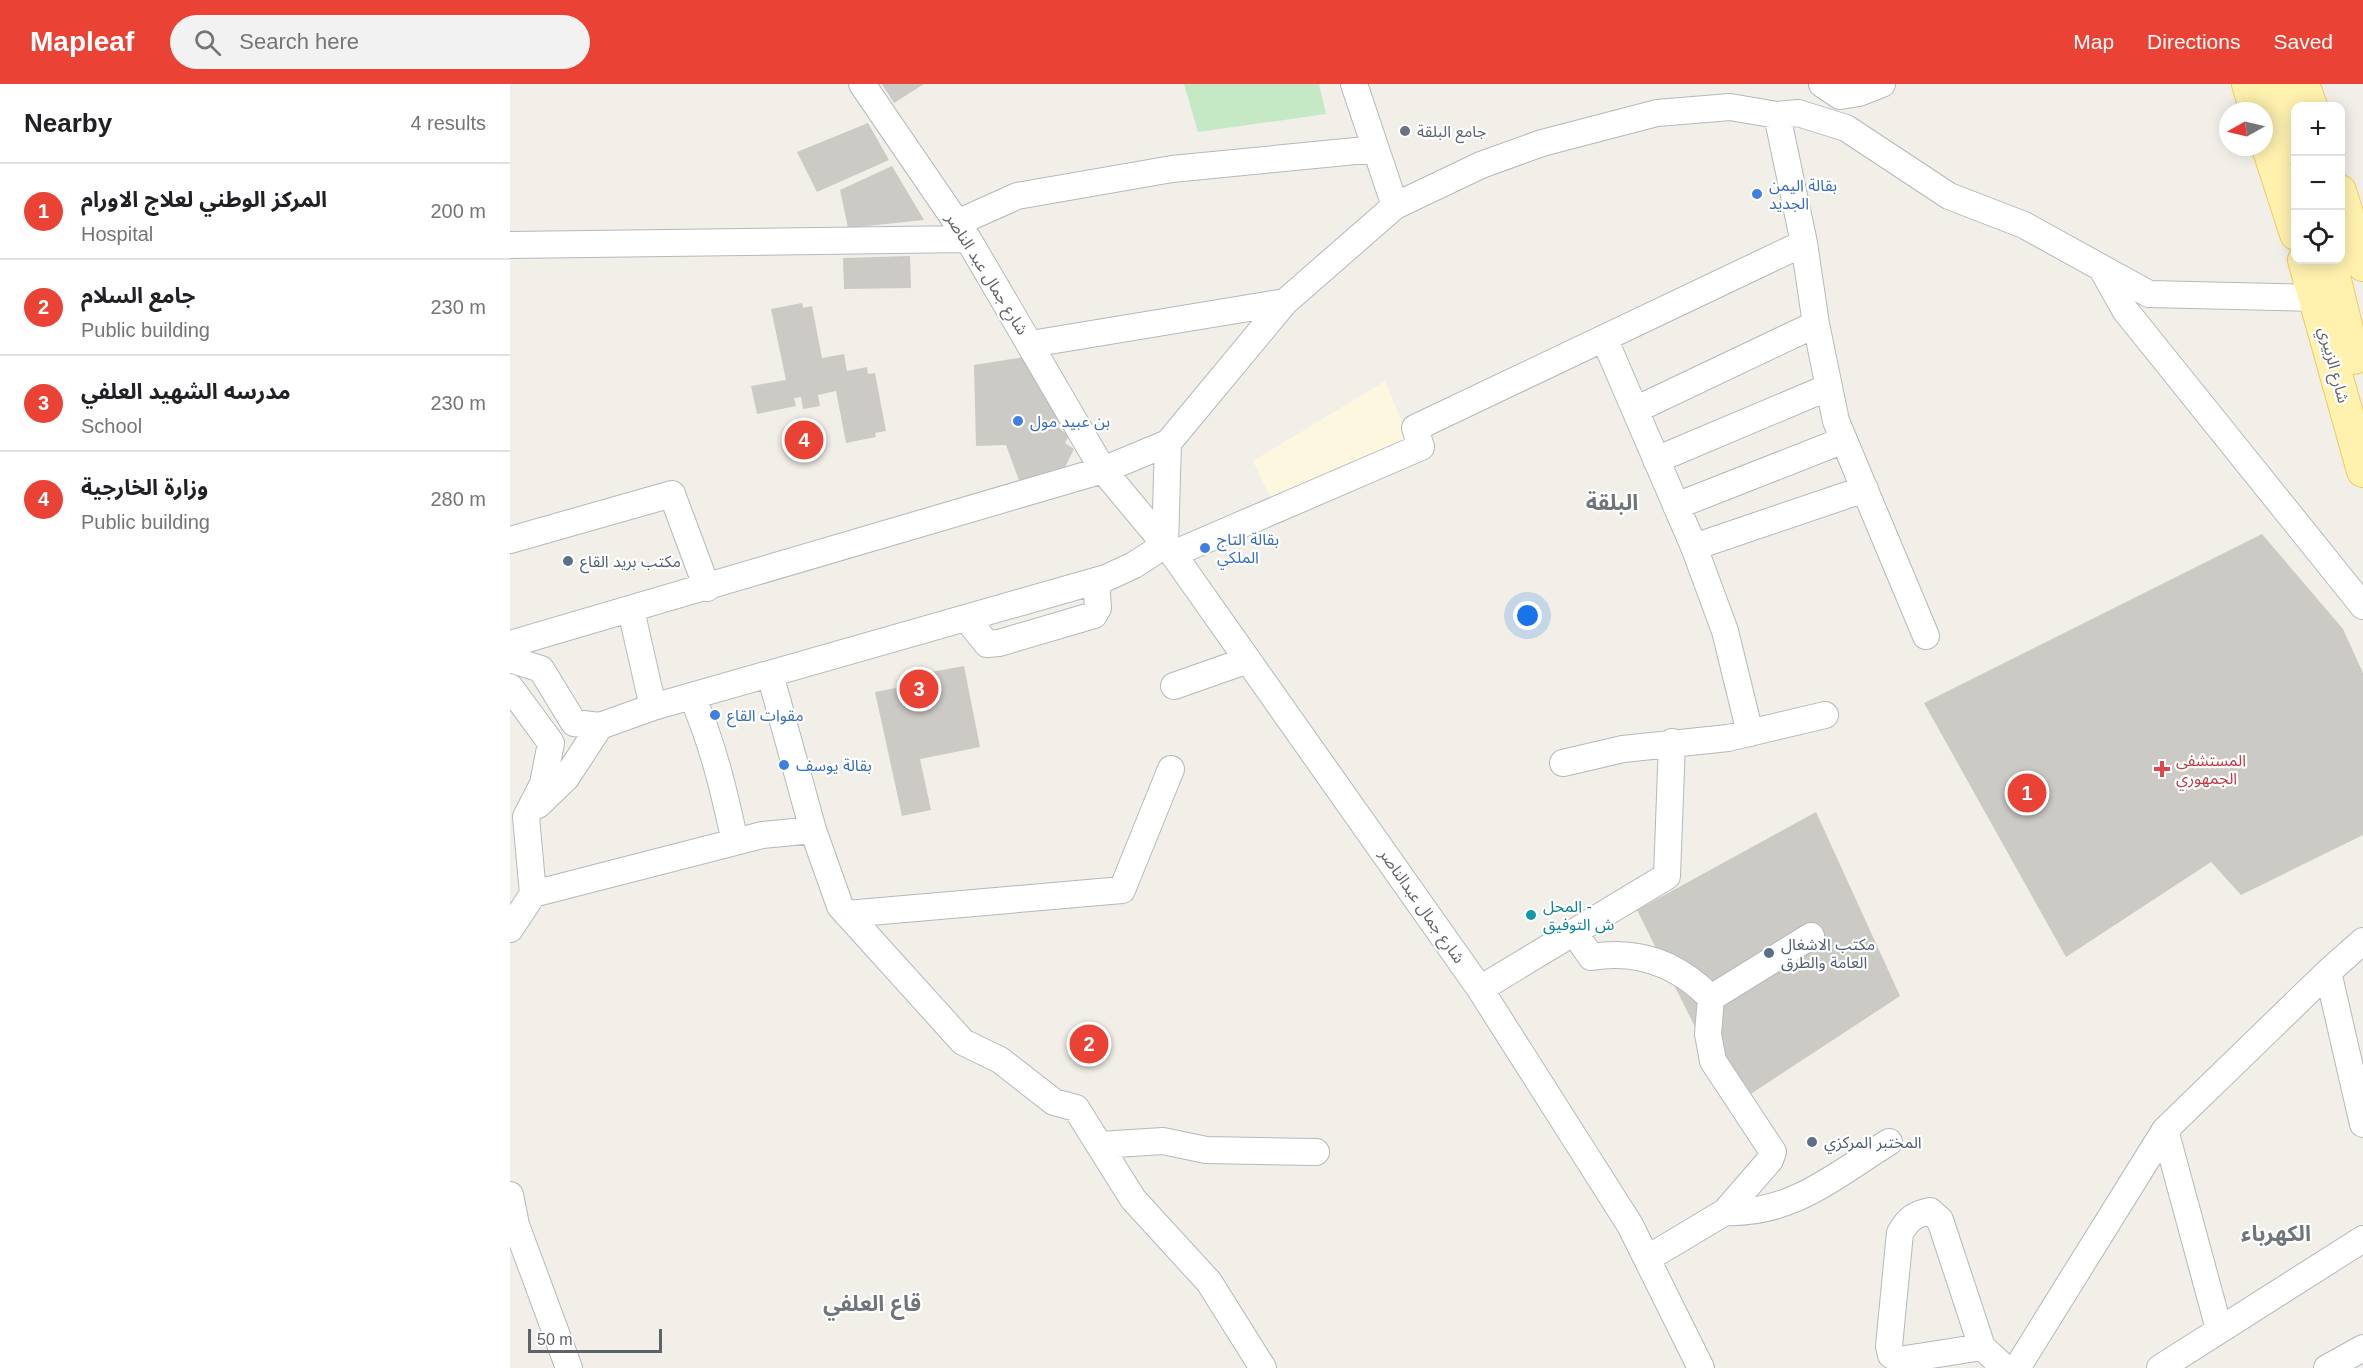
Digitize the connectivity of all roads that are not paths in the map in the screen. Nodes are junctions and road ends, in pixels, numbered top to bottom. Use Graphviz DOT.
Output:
graph roads {
  1 [pos="862,84"];
  2 [pos="1354,84"];
  3 [pos="1811,84"];
  4 [pos="1822,84"];
  5 [pos="1882,84"];
  6 [pos="2248,84"];
  7 [pos="2274,84"];
  8 [pos="2290,84"];
  9 [pos="2303,84"];
  10 [pos="1726,95"];
  11 [pos="2253,102"];
  12 [pos="2297,102"];
  13 [pos="2310,102"];
  14 [pos="1787,114"];
  15 [pos="2291,137"];
  16 [pos="1376,149"];
  17 [pos="2271,156"];
  18 [pos="1395,206"];
  19 [pos="2345,206"];
  20 [pos="2291,221"];
  21 [pos="2351,224"];
  22 [pos="962,231"];
  23 [pos="1804,243"];
  24 [pos="510,245"];
  25 [pos="2305,264"];
  26 [pos="2331,264"];
  27 [pos="2363,265"];
  28 [pos="2102,269"];
  29 [pos="2316,298"];
  30 [pos="1285,302"];
  31 [pos="1816,324"];
  32 [pos="2363,326"];
  33 [pos="1604,338"];
  34 [pos="1031,344"];
  35 [pos="1829,387"];
  36 [pos="2363,394"];
  37 [pos="1635,410"];
  38 [pos="1844,440"];
  39 [pos="1168,442"];
  40 [pos="1656,460"];
  41 [pos="1102,470"];
  42 [pos="2363,471"];
  43 [pos="1865,489"];
  44 [pos="1676,506"];
  45 [pos="510,540"];
  46 [pos="1694,547"];
  47 [pos="1169,550"];
  48 [pos="706,588"];
  49 [pos="2363,606"];
  50 [pos="631,610"];
  51 [pos="1926,636"];
  52 [pos="510,644"];
  53 [pos="510,659"];
  54 [pos="1248,660"];
  55 [pos="770,674"];
  56 [pos="1174,686"];
  57 [pos="510,687"];
  58 [pos="692,696"];
  59 [pos="653,707"];
  60 [pos="1824,715"];
  61 [pos="600,726"];
  62 [pos="1750,733"];
  63 [pos="1672,742"];
  64 [pos="1563,763"];
  65 [pos="1171,769"];
  66 [pos="518,824"];
  67 [pos="813,830"];
  68 [pos="735,842"];
  69 [pos="533,894"];
  70 [pos="847,914"];
  71 [pos="510,929"];
  72 [pos="1574,932"];
  73 [pos="1811,936"];
  74 [pos="2363,941"];
  75 [pos="2328,972"];
  76 [pos="1480,988"];
  77 [pos="1711,998"];
  78 [pos="2363,1124"];
  79 [pos="2165,1130"];
  80 [pos="1889,1142"];
  81 [pos="1100,1145"];
  82 [pos="1316,1152"];
  83 [pos="510,1196"];
  84 [pos="1725,1212"];
  85 [pos="2363,1239"];
  86 [pos="1648,1258"];
  87 [pos="2219,1329"];
  88 [pos="1982,1347"];
  89 [pos="2363,1348"];
  90 [pos="569,1368"];
  91 [pos="1263,1368"];
  92 [pos="1701,1368"];
  93 [pos="2005,1368"];
  94 [pos="2017,1368"];
  95 [pos="2160,1368"];
  96 [pos="2327,1368"];
  1 -- 22 [label="street, شارع جمال عبد الناصر"];
  2 -- 16 [label="street"];
  3 -- 14 [label="street"];
  4 -- 5 [label="street"];
  6 -- 11 [label="main road"];
  7 -- 15 [label="main road"];
  8 -- 12 [label="main road"];
  9 -- 13 [label="main road"];
  10 -- 14 [label="street"];
  10 -- 18 [label="street"];
  14 -- 23 [label="street"];
  14 -- 28 [label="street"];
  16 -- 18 [label="street"];
  16 -- 22 [label="street"];
  17 -- 20 [label="main road"];
  18 -- 30 [label="street"];
  19 -- 21 [label="main road"];
  21 -- 27 [label="main road"];
  21 -- 32 [label="main road"];
  22 -- 24 [label="street"];
  22 -- 34 [label="street, شارع جمال عبد الناصر"];
  23 -- 31 [label="street"];
  23 -- 33 [label="street"];
  25 -- 29 [label="main road, شارع الزبيري"];
  26 -- 36 [label="main road, شارع الزبيري"];
  28 -- 29 [label="street"];
  28 -- 49 [label="street"];
  29 -- 42 [label="main road, شارع الزبيري"];
  30 -- 34 [label="street"];
  30 -- 39 [label="street"];
  31 -- 35 [label="street"];
  31 -- 37 [label="street"];
  33 -- 37 [label="street"];
  33 -- 47 [label="street"];
  34 -- 41 [label="street, شارع جمال عبد الناصر"];
  35 -- 38 [label="street"];
  35 -- 40 [label="street"];
  37 -- 40 [label="street"];
  38 -- 43 [label="street"];
  38 -- 44 [label="street"];
  39 -- 41 [label="street"];
  39 -- 47 [label="street"];
  40 -- 44 [label="street"];
  41 -- 47 [label="street, شارع جمال عبدالناصر"];
  41 -- 48 [label="street"];
  43 -- 46 [label="street"];
  43 -- 51 [label="street"];
  44 -- 46 [label="street"];
  45 -- 48 [label="street"];
  46 -- 62 [label="street"];
  47 -- 54 [label="street, شارع جمال عبدالناصر"];
  47 -- 55 [label="street"];
  48 -- 50 [label="street"];
  50 -- 52 [label="street"];
  50 -- 59 [label="street"];
  53 -- 61 [label="street"];
  54 -- 56 [label="street"];
  54 -- 76 [label="street, شارع جمال عبدالناصر"];
  55 -- 58 [label="street"];
  55 -- 67 [label="street"];
  57 -- 66 [label="street"];
  58 -- 59 [label="street"];
  58 -- 68 [label="street"];
  59 -- 61 [label="street"];
  60 -- 62 [label="street"];
  61 -- 66 [label="street"];
  62 -- 63 [label="street"];
  63 -- 64 [label="street"];
  63 -- 72 [label="street"];
  65 -- 70 [label="street"];
  66 -- 69 [label="street"];
  67 -- 68 [label="street"];
  67 -- 70 [label="street"];
  68 -- 69 [label="street"];
  69 -- 71 [label="street"];
  70 -- 81 [label="street"];
  72 -- 76 [label="street"];
  72 -- 77 [label="street"];
  73 -- 77 [label="street"];
  74 -- 75 [label="street"];
  75 -- 78 [label="street"];
  75 -- 79 [label="street"];
  76 -- 86 [label="street, شارع جمال عبدالناصر"];
  77 -- 84 [label="street"];
  79 -- 87 [label="street"];
  79 -- 94 [label="street"];
  80 -- 84 [label="street"];
  81 -- 82 [label="street"];
  81 -- 91 [label="street"];
  83 -- 90 [label="street"];
  84 -- 86 [label="street"];
  85 -- 87 [label="street"];
  86 -- 92 [label="street, شارع جمال عبدالناصر"];
  87 -- 95 [label="street"];
  88 -- 88 [label="street"];
  88 -- 93 [label="street"];
  89 -- 96 [label="street"];
}
